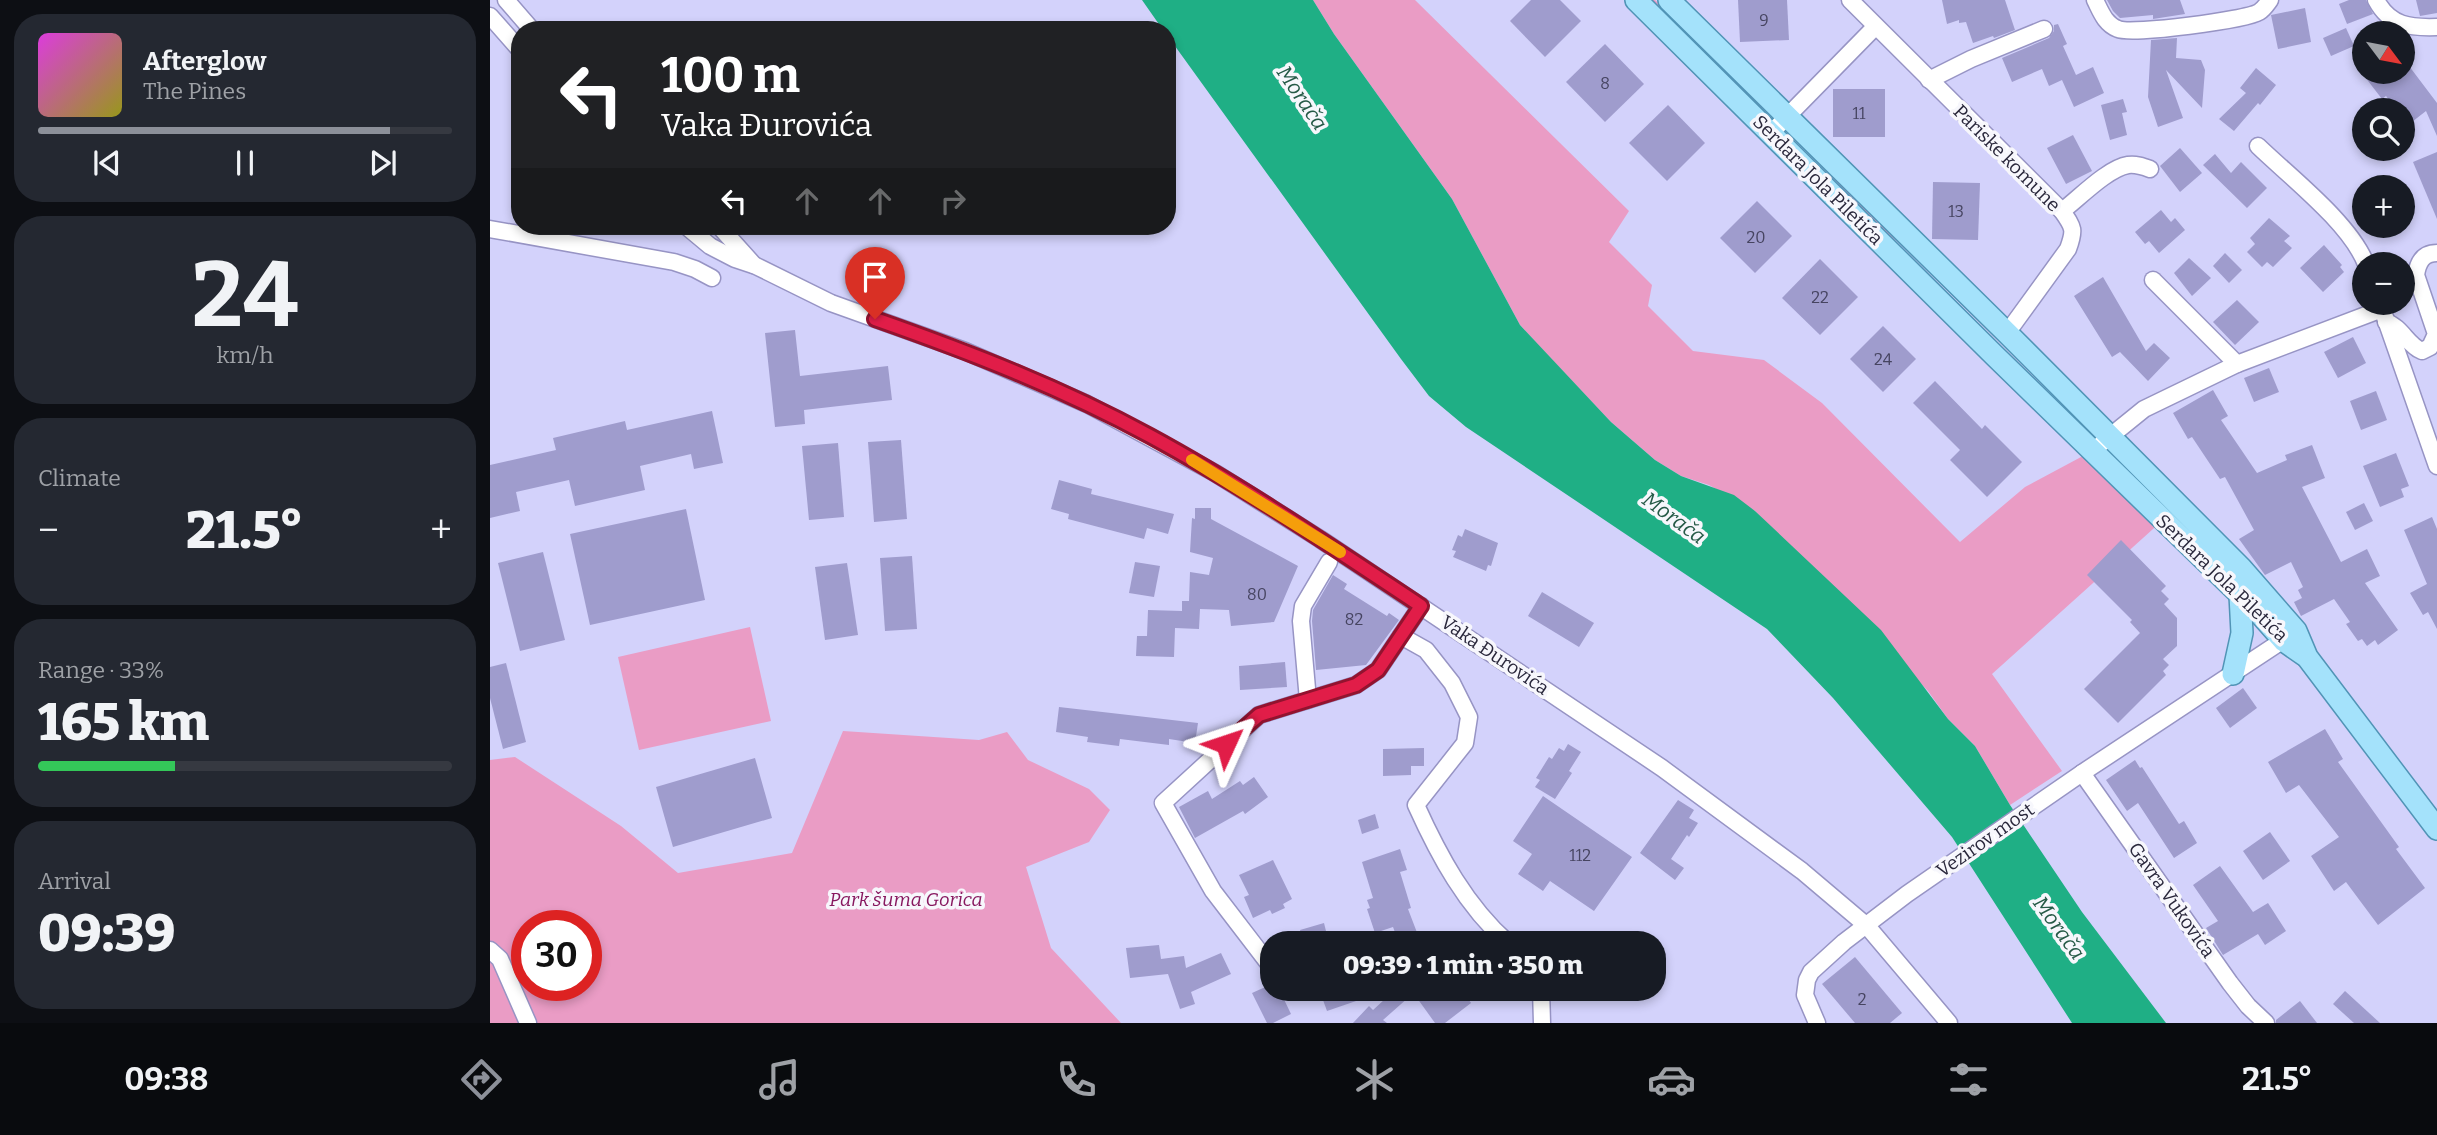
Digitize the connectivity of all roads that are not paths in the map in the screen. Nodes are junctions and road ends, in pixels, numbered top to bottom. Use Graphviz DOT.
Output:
graph roads {
  1 [pos="506,0"];
  2 [pos="1636,0"];
  3 [pos="1669,0"];
  4 [pos="1850,0"];
  5 [pos="2095,0"];
  6 [pos="2270,0"];
  7 [pos="2376,0"];
  8 [pos="490,16"];
  9 [pos="524,21"];
  10 [pos="1875,27"];
  11 [pos="2437,27"];
  12 [pos="2044,29"];
  13 [pos="511,40"];
  14 [pos="1929,80"];
  15 [pos="1787,117"];
  16 [pos="1771,133"];
  17 [pos="2258,146"];
  18 [pos="2150,169"];
  19 [pos="2062,211"];
  20 [pos="490,229"];
  21 [pos="511,233"];
  22 [pos="523,235"];
  23 [pos="697,235"];
  24 [pos="727,235"];
  25 [pos="2360,252"];
  26 [pos="2437,253"];
  27 [pos="756,266"];
  28 [pos="712,278"];
  29 [pos="2153,280"];
  30 [pos="2372,315"];
  31 [pos="2384,315"];
  32 [pos="2386,315"];
  33 [pos="2007,333"];
  34 [pos="2237,364"];
  35 [pos="2108,436"];
  36 [pos="2093,452"];
  37 [pos="2437,466"];
  38 [pos="1329,562"];
  39 [pos="2240,595"];
  40 [pos="1421,606"];
  41 [pos="1401,636"];
  42 [pos="2290,636"];
  43 [pos="2233,674"];
  44 [pos="1308,700"];
  45 [pos="2076,777"];
  46 [pos="2436,827"];
  47 [pos="1867,926"];
  48 [pos="1495,931"];
  49 [pos="490,950"];
  50 [pos="1260,952"];
  51 [pos="1541,1001"];
  52 [pos="528,1023"];
  53 [pos="1542,1023"];
  54 [pos="1816,1023"];
  55 [pos="1949,1023"];
  56 [pos="2266,1023"];
  1 -- 9 [label="street"];
  2 -- 16 [label="main road, Serdara Jola Piletića"];
  3 -- 15 [label="main road, Serdara Jola Piletića"];
  4 -- 10 [label="street, Pariske komune"];
  5 -- 6 [label="street"];
  7 -- 11 [label="street"];
  8 -- 13 [label="street"];
  10 -- 14 [label="street, Pariske komune"];
  10 -- 15 [label="street"];
  12 -- 14 [label="street"];
  14 -- 19 [label="street, Pariske komune"];
  15 -- 16 [label="street"];
  15 -- 33 [label="main road, Serdara Jola Piletića"];
  16 -- 36 [label="main road, Serdara Jola Piletića"];
  17 -- 25 [label="street"];
  18 -- 19 [label="street"];
  19 -- 33 [label="street, Pariske komune"];
  20 -- 21 [label="street"];
  22 -- 28 [label="street"];
  23 -- 27 [label="street, Vaka Đurovića"];
  24 -- 27 [label="street, Vaka Đurovića"];
  26 -- 32 [label="street"];
  27 -- 40 [label="street, Vaka Đurovića"];
  29 -- 34 [label="street"];
  30 -- 34 [label="street"];
  31 -- 37 [label="street"];
  33 -- 35 [label="main road, Serdara Jola Piletića"];
  34 -- 35 [label="street"];
  35 -- 36 [label="street"];
  35 -- 42 [label="main road, Serdara Jola Piletića"];
  36 -- 39 [label="main road, Serdara Jola Piletića"];
  38 -- 44 [label="street"];
  39 -- 42 [label="main road, Serdara Jola Piletića"];
  39 -- 43 [label="main road"];
  40 -- 41 [label="street"];
  40 -- 47 [label="street, Vaka Đurovića"];
  41 -- 44 [label="street"];
  41 -- 48 [label="street"];
  42 -- 43 [label="street, Vezirov most"];
  42 -- 46 [label="main road, Serdara Jola Piletića"];
  43 -- 45 [label="street, Vezirov most"];
  44 -- 50 [label="street"];
  45 -- 47 [label="street, Vezirov most"];
  45 -- 56 [label="street, Gavra Vukovića"];
  47 -- 54 [label="street, Vezirov most"];
  47 -- 55 [label="street, Vaka Đurovića"];
  49 -- 52 [label="street"];
  51 -- 53 [label="street"];
}
